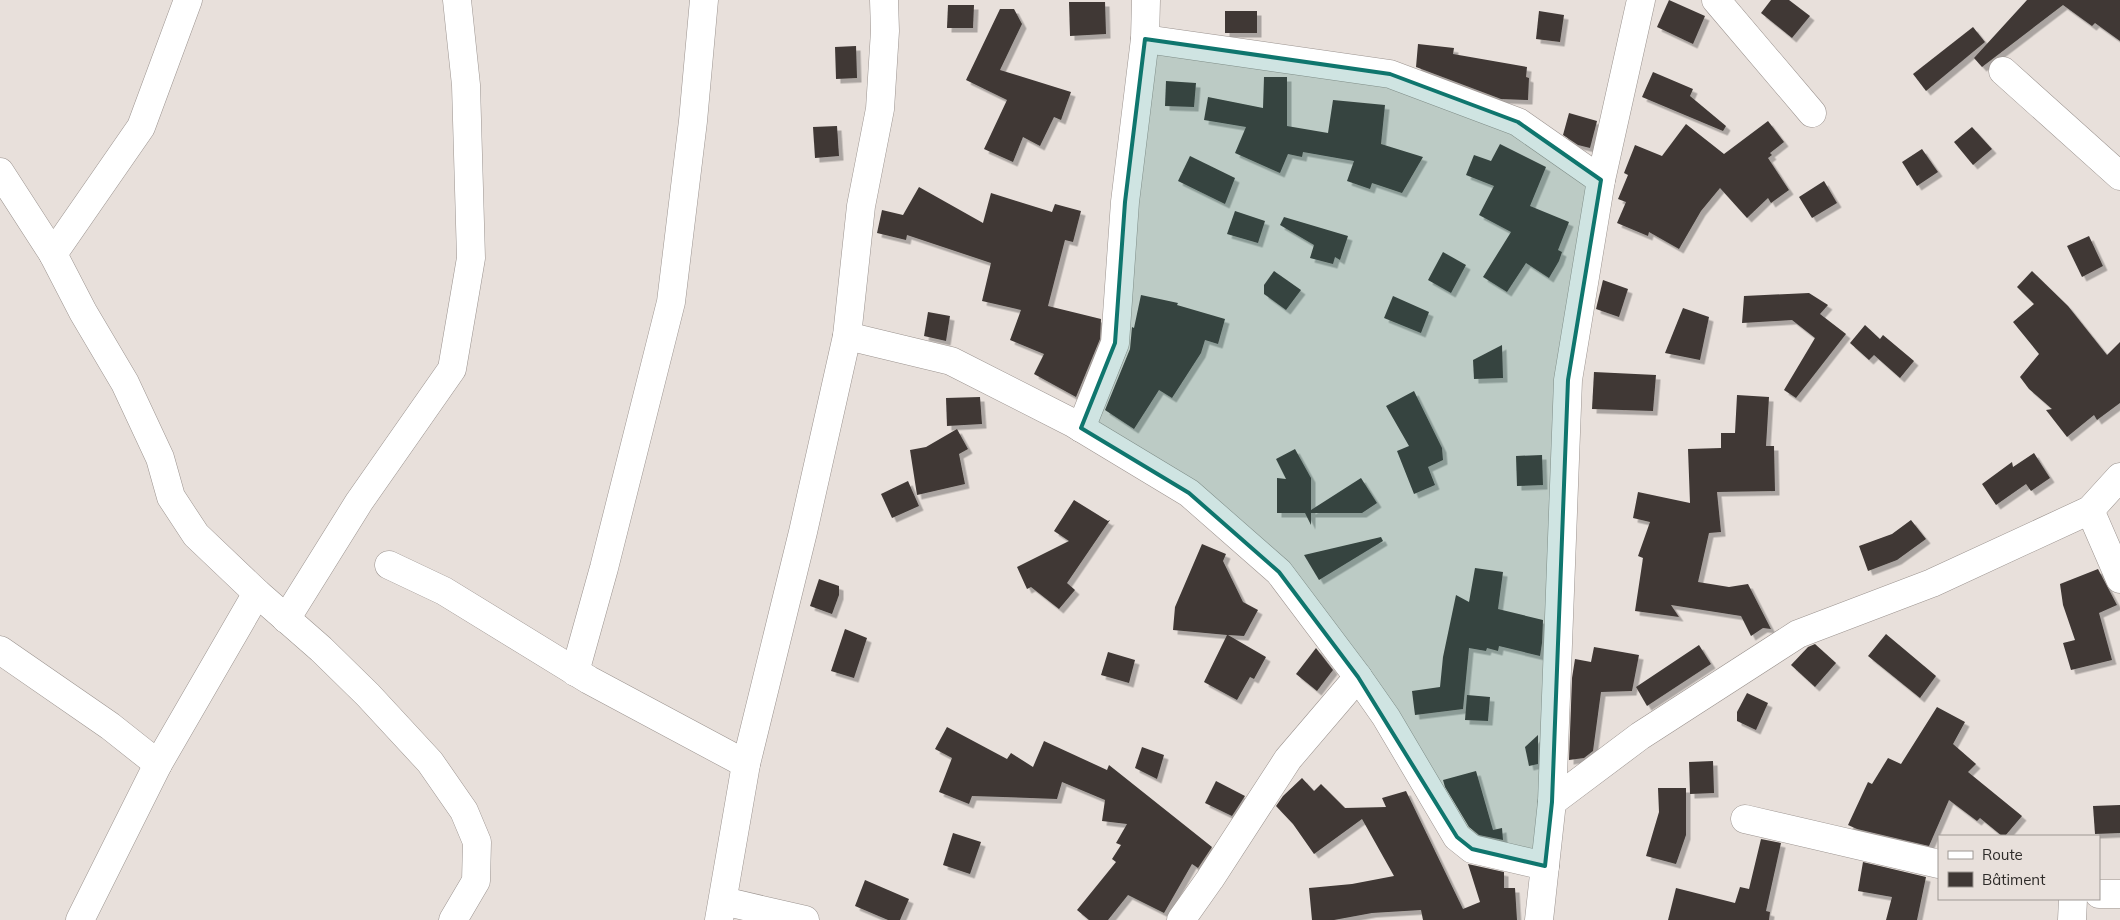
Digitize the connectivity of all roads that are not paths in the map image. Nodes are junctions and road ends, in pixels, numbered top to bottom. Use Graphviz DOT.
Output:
graph roads {
  1 [pos="188,0"];
  2 [pos="457,0"];
  3 [pos="704,0"];
  4 [pos="884,0"];
  5 [pos="1146,0"];
  6 [pos="1641,0"];
  7 [pos="1716,0"];
  8 [pos="1144,39"];
  9 [pos="2003,71"];
  10 [pos="1812,113"];
  11 [pos="0,172"];
  12 [pos="2120,176"];
  13 [pos="1601,180"];
  14 [pos="53,254"];
  15 [pos="847,336"];
  16 [pos="1081,428"];
  17 [pos="2120,477"];
  18 [pos="2090,510"];
  19 [pos="389,565"];
  20 [pos="2120,579"];
  21 [pos="257,593"];
  22 [pos="286,619"];
  23 [pos="0,650"];
  24 [pos="575,672"];
  25 [pos="1358,677"];
  26 [pos="158,764"];
  27 [pos="746,764"];
  28 [pos="1552,802"];
  29 [pos="1745,819"];
  30 [pos="1938,864"];
  31 [pos="1545,866"];
  32 [pos="2100,894"];
  33 [pos="2120,894"];
  34 [pos="2073,900"];
  35 [pos="721,911"];
  36 [pos="80,920"];
  37 [pos="453,920"];
  38 [pos="805,920"];
  39 [pos="1180,920"];
  40 [pos="1540,920"];
  41 [pos="2072,920"];
  1 -- 14 [label="street"];
  2 -- 22 [label="street"];
  3 -- 24 [label="street"];
  4 -- 15 [label="street"];
  5 -- 8 [label="street"];
  6 -- 13 [label="street"];
  7 -- 10 [label="street"];
  8 -- 13 [label="street"];
  8 -- 16 [label="street"];
  9 -- 12 [label="street"];
  11 -- 14 [label="street"];
  13 -- 28 [label="street"];
  14 -- 21 [label="street"];
  15 -- 16 [label="street"];
  15 -- 27 [label="street"];
  16 -- 25 [label="street"];
  17 -- 18 [label="street"];
  18 -- 20 [label="street"];
  18 -- 28 [label="street"];
  19 -- 24 [label="street"];
  21 -- 22 [label="street"];
  21 -- 26 [label="street"];
  22 -- 37 [label="street"];
  23 -- 26 [label="street"];
  24 -- 27 [label="street"];
  25 -- 31 [label="street"];
  25 -- 39 [label="street"];
  26 -- 36 [label="street"];
  27 -- 35 [label="street"];
  28 -- 31 [label="street"];
  29 -- 30 [label="street"];
  31 -- 40 [label="street"];
  32 -- 33 [label="street"];
  34 -- 41 [label="street"];
  35 -- 38 [label="street"];
}
